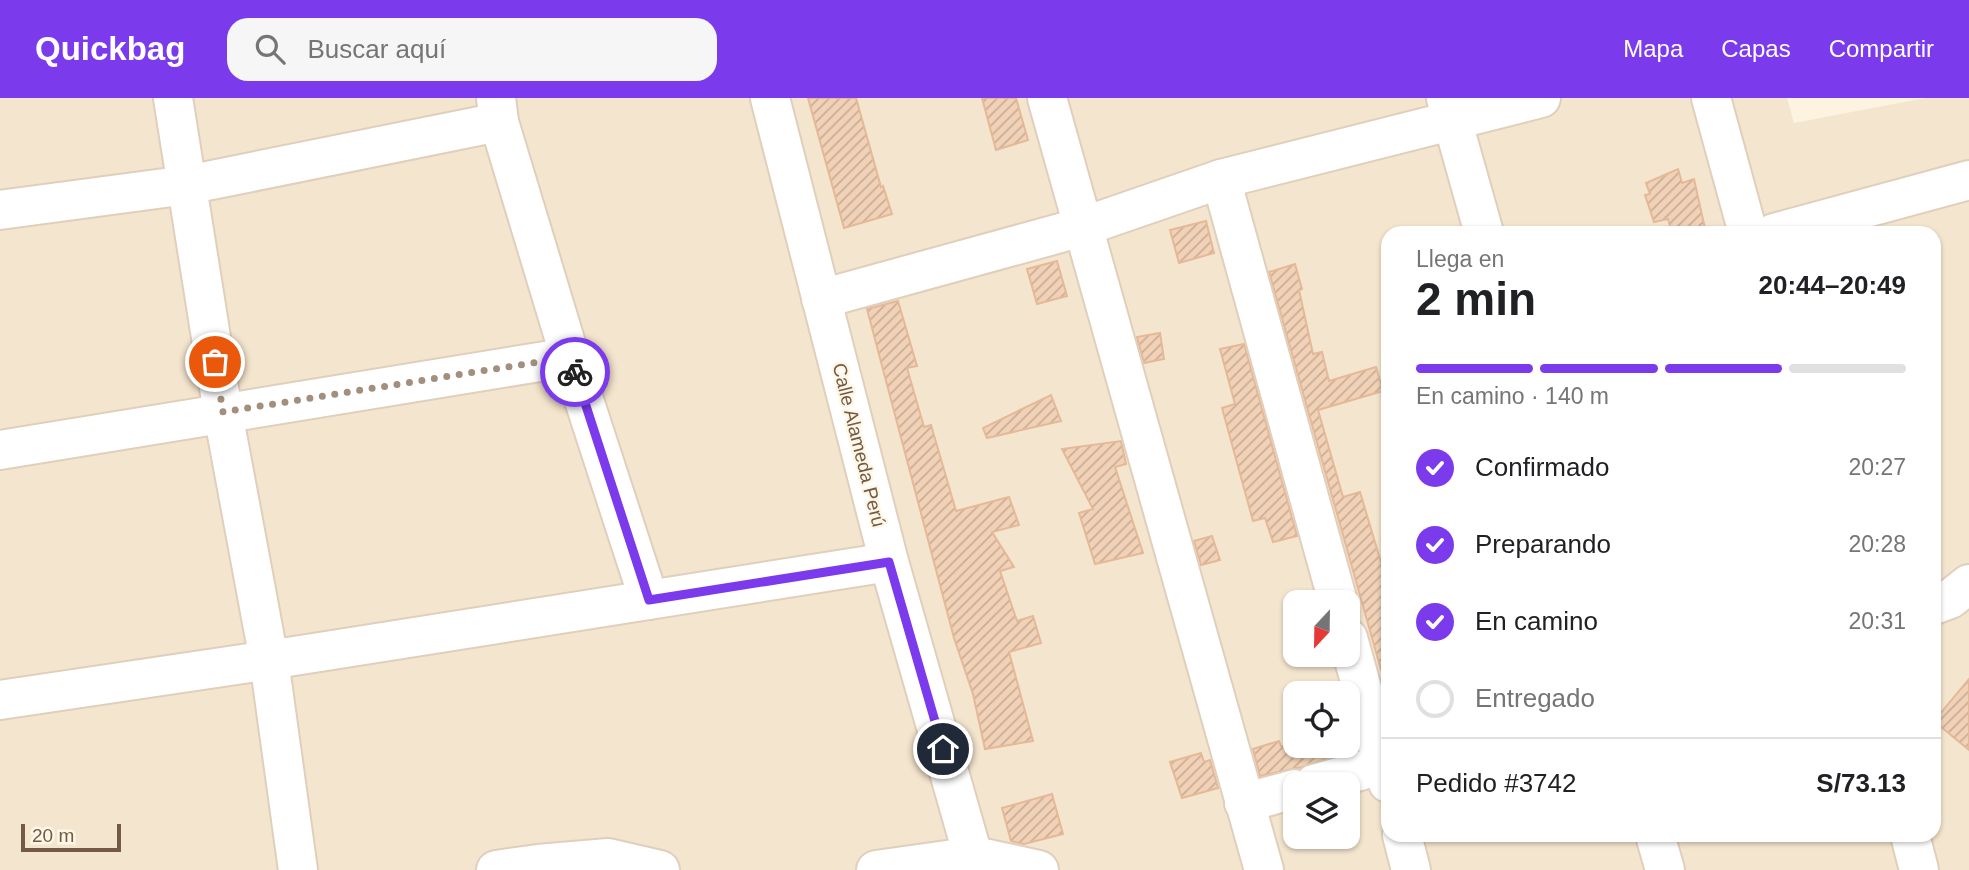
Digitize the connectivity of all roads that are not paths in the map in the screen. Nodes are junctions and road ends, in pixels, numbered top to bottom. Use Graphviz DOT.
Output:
graph roads {
  1 [pos="173,98"];
  2 [pos="770,98"];
  3 [pos="1047,98"];
  4 [pos="1541,98"];
  5 [pos="1712,98"];
  6 [pos="1449,109"];
  7 [pos="498,110"];
  8 [pos="1221,179"];
  9 [pos="1969,180"];
  10 [pos="187,185"];
  11 [pos="0,210"];
  12 [pos="1482,226"];
  13 [pos="1746,226"];
  14 [pos="1800,226"];
  15 [pos="1082,227"];
  16 [pos="821,299"];
  17 [pos="570,357"];
  18 [pos="223,412"];
  19 [pos="0,450"];
  20 [pos="889,562"];
  21 [pos="1969,584"];
  22 [pos="1335,590"];
  23 [pos="649,600"];
  24 [pos="1941,602"];
  25 [pos="269,660"];
  26 [pos="1356,667"];
  27 [pos="0,700"];
  28 [pos="1381,754"];
  29 [pos="1381,772"];
  30 [pos="1360,776"];
  31 [pos="1283,792"];
  32 [pos="1244,803"];
  33 [pos="1404,842"];
  34 [pos="1657,842"];
  35 [pos="1912,842"];
  36 [pos="976,863"];
  37 [pos="298,870"];
  38 [pos="496,870"];
  39 [pos="660,870"];
  40 [pos="876,870"];
  41 [pos="1039,870"];
  42 [pos="1264,870"];
  43 [pos="1411,870"];
  44 [pos="1665,870"];
  45 [pos="1919,870"];
  1 -- 10 [label="street"];
  2 -- 16 [label="street, Calle Alameda Perú"];
  3 -- 15 [label="street"];
  4 -- 6 [label="street"];
  5 -- 13 [label="street"];
  6 -- 8 [label="street"];
  6 -- 12 [label="street"];
  7 -- 10 [label="street"];
  7 -- 17 [label="street"];
  8 -- 15 [label="street"];
  8 -- 22 [label="street"];
  9 -- 14 [label="street"];
  10 -- 11 [label="street"];
  10 -- 18 [label="street"];
  15 -- 16 [label="street"];
  15 -- 32 [label="street"];
  16 -- 20 [label="street, Calle Alameda Perú"];
  17 -- 18 [label="street"];
  17 -- 23 [label="street"];
  18 -- 19 [label="street"];
  18 -- 25 [label="street"];
  20 -- 23 [label="street"];
  20 -- 36 [label="street, Calle Alameda Perú"];
  21 -- 24 [label="street"];
  23 -- 25 [label="street"];
  25 -- 27 [label="street"];
  25 -- 37 [label="street"];
  26 -- 28 [label="street"];
  29 -- 30 [label="street"];
  31 -- 32 [label="street"];
  32 -- 42 [label="street"];
  33 -- 43 [label="street"];
  34 -- 44 [label="street"];
  35 -- 45 [label="street"];
  36 -- 40 [label="street"];
  36 -- 41 [label="street"];
  38 -- 39 [label="street"];
}
